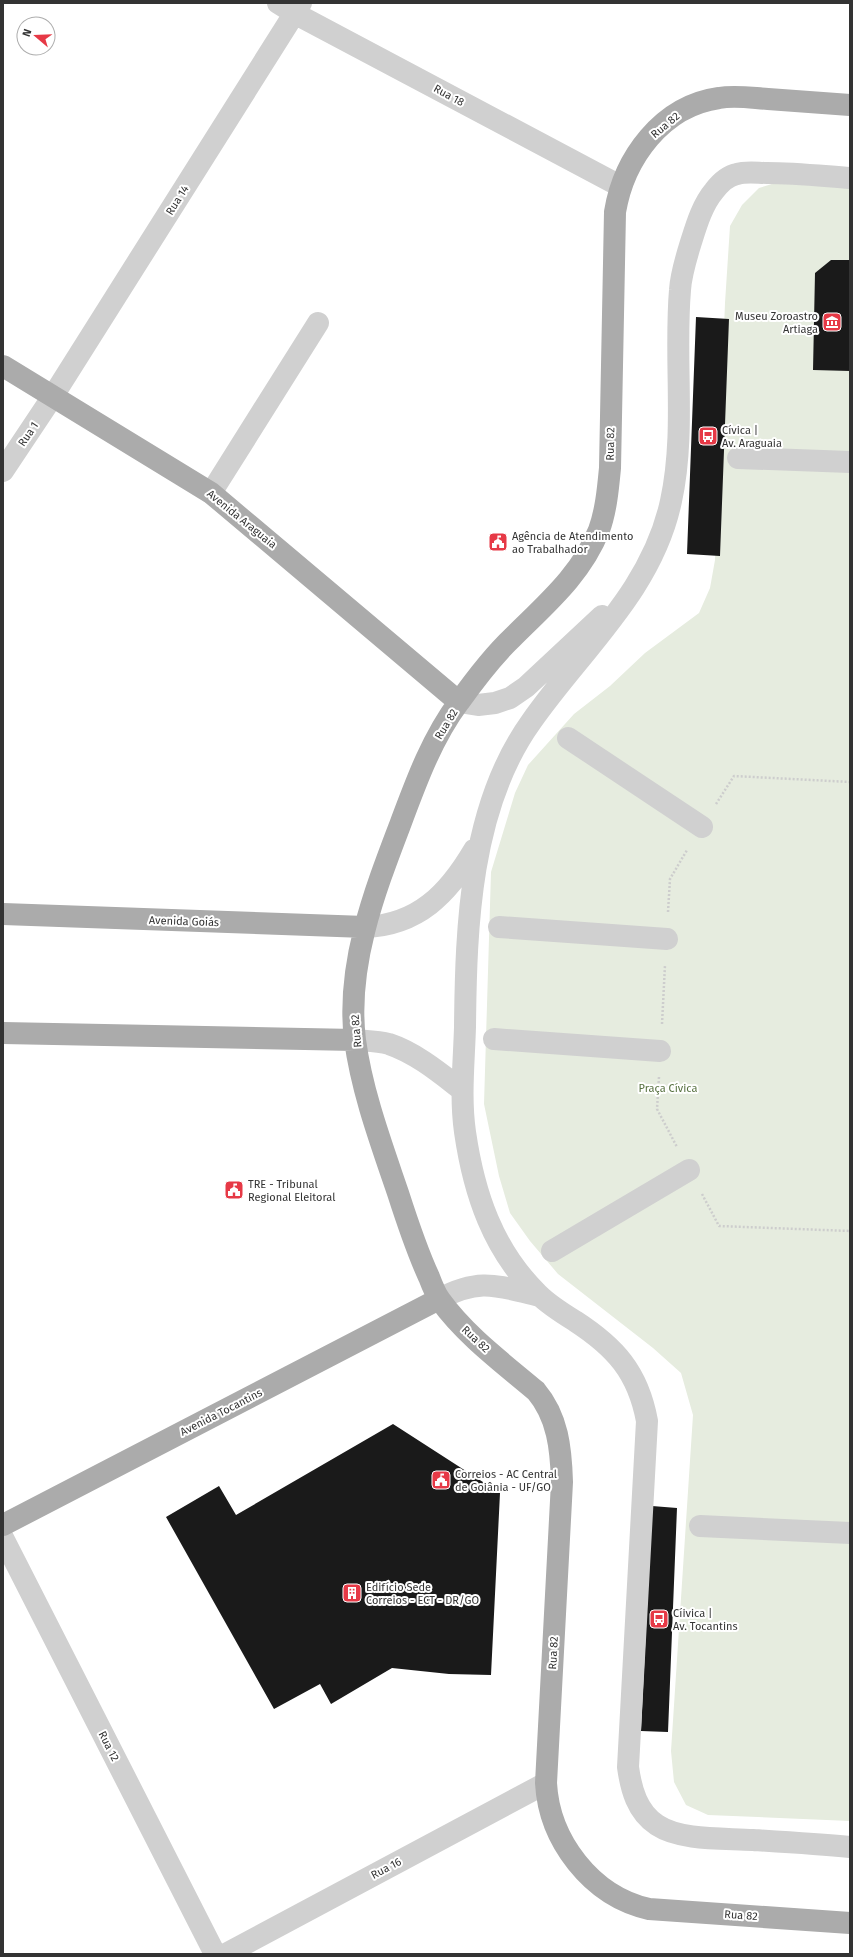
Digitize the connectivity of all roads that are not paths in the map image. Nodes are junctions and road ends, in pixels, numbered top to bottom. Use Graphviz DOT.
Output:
graph roads {
  1 [pos="291,6"];
  2 [pos="850,105"];
  3 [pos="850,178"];
  4 [pos="620,186"];
  5 [pos="318,323"];
  6 [pos="3,366"];
  7 [pos="53,396"];
  8 [pos="738,458"];
  9 [pos="850,462"];
  10 [pos="3,471"];
  11 [pos="211,493"];
  12 [pos="644,572"];
  13 [pos="459,702"];
  14 [pos="568,738"];
  15 [pos="702,827"];
  16 [pos="484,834"];
  17 [pos="3,914"];
  18 [pos="365,927"];
  19 [pos="500,927"];
  20 [pos="667,939"];
  21 [pos="3,1033"];
  22 [pos="494,1039"];
  23 [pos="355,1040"];
  24 [pos="660,1051"];
  25 [pos="462,1090"];
  26 [pos="689,1170"];
  27 [pos="552,1251"];
  28 [pos="540,1296"];
  29 [pos="439,1299"];
  30 [pos="3,1525"];
  31 [pos="700,1526"];
  32 [pos="850,1533"];
  33 [pos="3,1538"];
  34 [pos="546,1783"];
  35 [pos="787,1842"];
  36 [pos="850,1847"];
  37 [pos="850,1861"];
  38 [pos="850,1923"];
  39 [pos="215,1954"];
  40 [pos="226,1954"];
  1 -- 4 [label="street, Rua 18"];
  1 -- 7 [label="street, Rua 14"];
  2 -- 4 [label="main road, Rua 82"];
  3 -- 12 [label="street"];
  4 -- 13 [label="main road, Rua 82"];
  5 -- 11 [label="street"];
  6 -- 7 [label="main road, Avenida Araguaia"];
  7 -- 10 [label="street, Rua 1"];
  7 -- 11 [label="main road, Avenida Araguaia"];
  8 -- 9 [label="street"];
  11 -- 13 [label="main road, Avenida Araguaia"];
  12 -- 13 [label="street"];
  12 -- 16 [label="street"];
  13 -- 18 [label="main road, Rua 82"];
  14 -- 15 [label="street"];
  16 -- 18 [label="street"];
  16 -- 25 [label="street"];
  17 -- 18 [label="main road, Avenida Goiás"];
  18 -- 23 [label="main road, Rua 82"];
  19 -- 20 [label="street"];
  21 -- 23 [label="main road"];
  22 -- 24 [label="street"];
  23 -- 25 [label="street"];
  23 -- 29 [label="main road, Rua 82"];
  25 -- 28 [label="street"];
  26 -- 27 [label="street"];
  28 -- 29 [label="street"];
  28 -- 35 [label="street"];
  29 -- 30 [label="main road, Avenida Tocantins"];
  29 -- 34 [label="main road, Rua 82"];
  31 -- 32 [label="street"];
  33 -- 39 [label="street, Rua 12"];
  34 -- 38 [label="main road, Rua 82"];
  34 -- 40 [label="street, Rua 16"];
  35 -- 36 [label="street"];
  35 -- 37 [label="street"];
}
